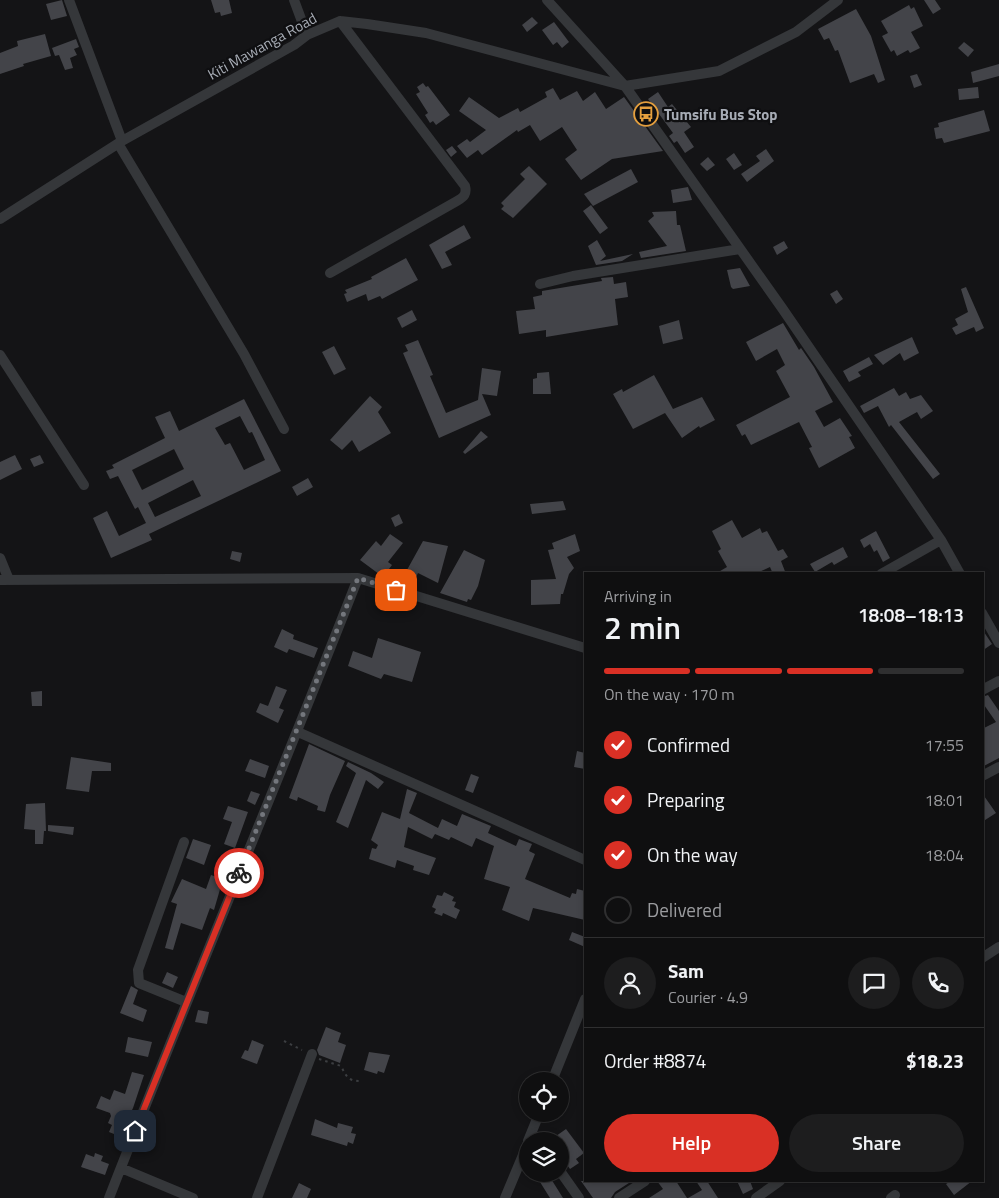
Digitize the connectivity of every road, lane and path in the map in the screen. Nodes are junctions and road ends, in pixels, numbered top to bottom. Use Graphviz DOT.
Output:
graph roads {
  1 [pos="69,0"];
  2 [pos="294,0"];
  3 [pos="547,0"];
  4 [pos="838,0"];
  5 [pos="340,21"];
  6 [pos="307,35"];
  7 [pos="626,86"];
  8 [pos="121,143"];
  9 [pos="0,218"];
  10 [pos="740,249"];
  11 [pos="330,273"];
  12 [pos="540,284"];
  13 [pos="0,355"];
  14 [pos="284,429"];
  15 [pos="84,485"];
  16 [pos="941,540"];
  17 [pos="0,558"];
  18 [pos="885,572"];
  19 [pos="959,572"];
  20 [pos="358,578"];
  21 [pos="4,580"];
  22 [pos="984,617"];
  23 [pos="999,643"];
  24 [pos="584,648"];
  25 [pos="999,681"];
  26 [pos="984,689"];
  27 [pos="298,732"];
  28 [pos="999,766"];
  29 [pos="984,775"];
  30 [pos="184,842"];
  31 [pos="584,860"];
  32 [pos="999,947"];
  33 [pos="984,957"];
  34 [pos="584,1001"];
  35 [pos="186,1002"];
  36 [pos="284,1041"];
  37 [pos="312,1054"];
  38 [pos="556,1072"];
  39 [pos="360,1081"];
  40 [pos="519,1164"];
  41 [pos="121,1168"];
  42 [pos="567,1182"];
  43 [pos="643,1182"];
  44 [pos="779,1182"];
  45 [pos="109,1198"];
  46 [pos="193,1198"];
  47 [pos="257,1198"];
  48 [pos="505,1198"];
  49 [pos="578,1198"];
  50 [pos="619,1198"];
  51 [pos="756,1198"];
  1 -- 8 [label="street"];
  2 -- 6 [label="street"];
  3 -- 7 [label="street"];
  4 -- 7 [label="street"];
  5 -- 6 [label="street, Kiti Mawanga Road"];
  5 -- 7 [label="street, Kiti Mawanga Road"];
  5 -- 11 [label="street"];
  6 -- 8 [label="street, Kiti Mawanga Road"];
  7 -- 10 [label="street"];
  8 -- 9 [label="street, Kiti Mawanga Road"];
  8 -- 14 [label="street"];
  10 -- 12 [label="street"];
  10 -- 16 [label="street"];
  13 -- 15 [label="street"];
  16 -- 18 [label="street"];
  16 -- 19 [label="street"];
  17 -- 21 [label="street"];
  20 -- 21 [label="street"];
  20 -- 24 [label="street"];
  20 -- 27 [label="street"];
  22 -- 23 [label="street"];
  25 -- 26 [label="street"];
  27 -- 31 [label="street"];
  27 -- 35 [label="street"];
  28 -- 29 [label="street"];
  30 -- 35 [label="street"];
  32 -- 33 [label="street"];
  34 -- 38 [label="street"];
  35 -- 41 [label="street"];
  36 -- 37 [label="path"];
  37 -- 39 [label="path"];
  37 -- 47 [label="street"];
  40 -- 48 [label="street"];
  41 -- 45 [label="street"];
  41 -- 46 [label="street"];
  42 -- 49 [label="street"];
  43 -- 50 [label="street"];
  44 -- 51 [label="street"];
}
